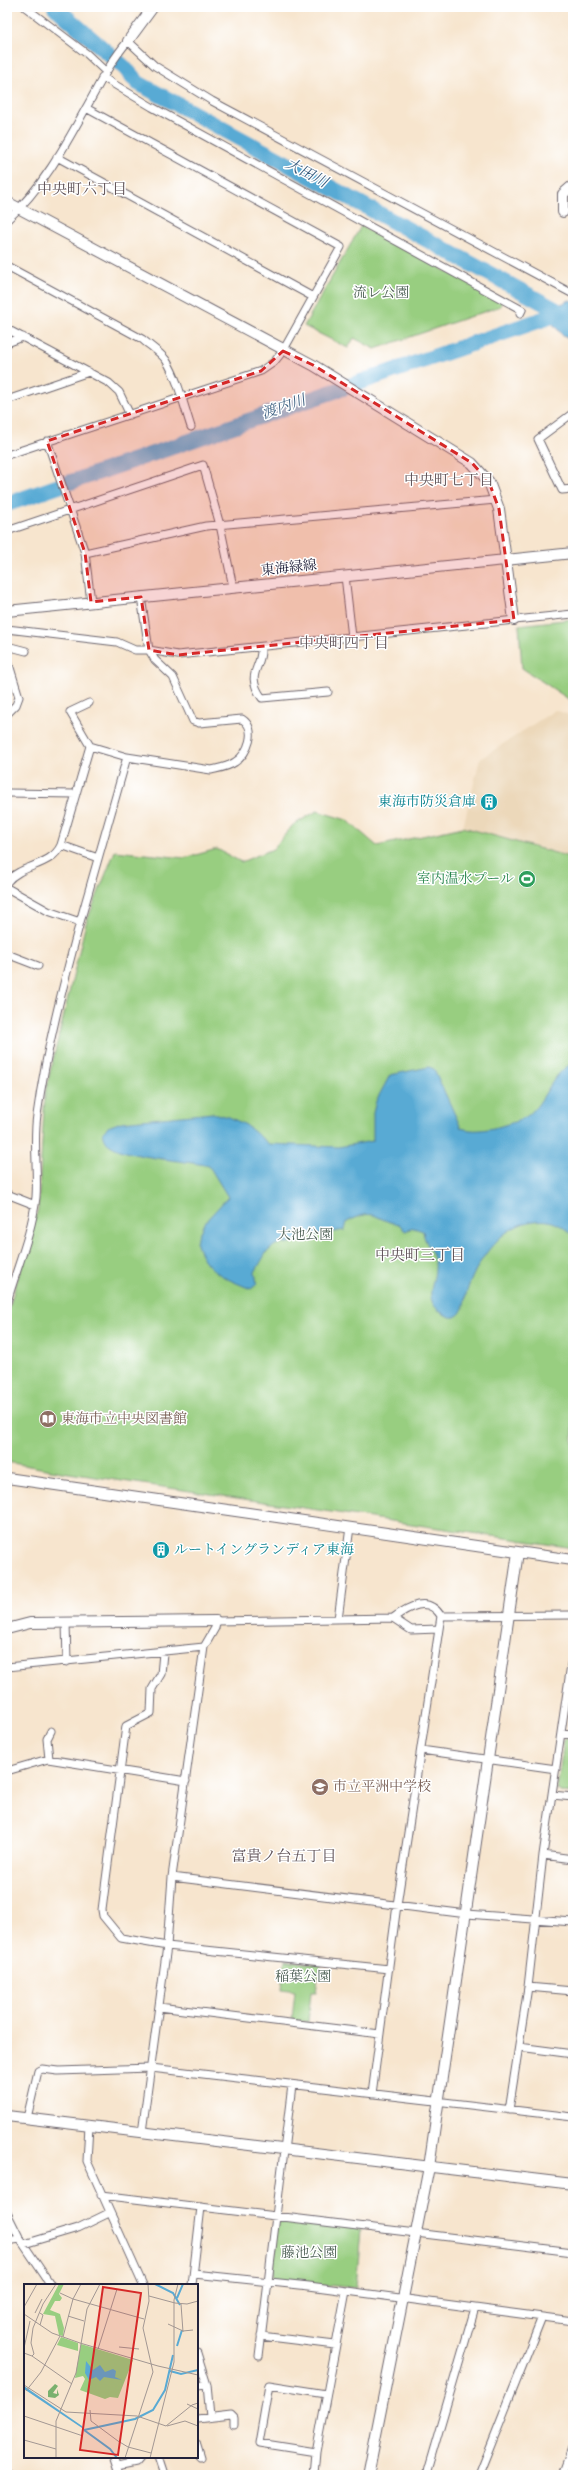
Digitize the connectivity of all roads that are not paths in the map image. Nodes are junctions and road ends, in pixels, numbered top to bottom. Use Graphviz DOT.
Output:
graph roads {
  1 [pos="26,7"];
  2 [pos="153,7"];
  3 [pos="126,44"];
  4 [pos="104,74"];
  5 [pos="86,108"];
  6 [pos="57,157"];
  7 [pos="573,189"];
  8 [pos="7,202"];
  9 [pos="20,208"];
  10 [pos="563,212"];
  11 [pos="7,220"];
  12 [pos="7,266"];
  13 [pos="573,294"];
  14 [pos="313,297"];
  15 [pos="520,314"];
  16 [pos="7,329"];
  17 [pos="22,337"];
  18 [pos="7,342"];
  19 [pos="283,351"];
  20 [pos="89,372"];
  21 [pos="181,398"];
  22 [pos="7,400"];
  23 [pos="573,413"];
  24 [pos="130,415"];
  25 [pos="191,427"];
  26 [pos="47,441"];
  27 [pos="7,455"];
  28 [pos="573,489"];
  29 [pos="496,500"];
  30 [pos="70,507"];
  31 [pos="220,525"];
  32 [pos="7,531"];
  33 [pos="85,553"];
  34 [pos="573,553"];
  35 [pos="505,560"];
  36 [pos="345,576"];
  37 [pos="233,587"];
  38 [pos="141,597"];
  39 [pos="91,602"];
  40 [pos="7,610"];
  41 [pos="573,614"];
  42 [pos="514,620"];
  43 [pos="7,629"];
  44 [pos="352,637"];
  45 [pos="7,646"];
  46 [pos="261,647"];
  47 [pos="149,650"];
  48 [pos="26,651"];
  49 [pos="7,658"];
  50 [pos="328,692"];
  51 [pos="89,703"];
  52 [pos="7,714"];
  53 [pos="90,746"];
  54 [pos="127,757"];
  55 [pos="7,792"];
  56 [pos="76,794"];
  57 [pos="61,845"];
  58 [pos="98,858"];
  59 [pos="7,882"];
  60 [pos="7,888"];
  61 [pos="80,922"];
  62 [pos="7,954"];
  63 [pos="38,966"];
  64 [pos="7,1194"];
  65 [pos="35,1205"];
  66 [pos="7,1302"];
  67 [pos="7,1478"];
  68 [pos="350,1528"];
  69 [pos="518,1552"];
  70 [pos="573,1560"];
  71 [pos="573,1615"];
  72 [pos="441,1616"];
  73 [pos="509,1616"];
  74 [pos="393,1618"];
  75 [pos="338,1619"];
  76 [pos="216,1621"];
  77 [pos="66,1622"];
  78 [pos="438,1629"];
  79 [pos="7,1630"];
  80 [pos="204,1647"];
  81 [pos="573,1651"];
  82 [pos="163,1653"];
  83 [pos="67,1662"];
  84 [pos="7,1667"];
  85 [pos="50,1731"];
  86 [pos="561,1734"];
  87 [pos="573,1735"];
  88 [pos="421,1750"];
  89 [pos="488,1759"];
  90 [pos="49,1760"];
  91 [pos="556,1769"];
  92 [pos="7,1771"];
  93 [pos="120,1771"];
  94 [pos="186,1781"];
  95 [pos="552,1795"];
  96 [pos="573,1797"];
  97 [pos="543,1855"];
  98 [pos="573,1859"];
  99 [pos="172,1877"];
  100 [pos="397,1905"];
  101 [pos="467,1914"];
  102 [pos="535,1918"];
  103 [pos="573,1922"];
  104 [pos="167,1946"];
  105 [pos="389,1969"];
  106 [pos="528,1987"];
  107 [pos="573,1991"];
  108 [pos="159,2007"];
  109 [pos="380,2034"];
  110 [pos="519,2047"];
  111 [pos="573,2054"];
  112 [pos="151,2068"];
  113 [pos="292,2085"];
  114 [pos="372,2094"];
  115 [pos="439,2102"];
  116 [pos="509,2110"];
  117 [pos="7,2116"];
  118 [pos="27,2118"];
  119 [pos="573,2118"];
  120 [pos="89,2126"];
  121 [pos="142,2132"];
  122 [pos="285,2149"];
  123 [pos="429,2167"];
  124 [pos="573,2184"];
  125 [pos="101,2195"];
  126 [pos="201,2207"];
  127 [pos="7,2213"];
  128 [pos="109,2213"];
  129 [pos="276,2217"];
  130 [pos="416,2234"];
  131 [pos="7,2241"];
  132 [pos="22,2241"];
  133 [pos="573,2252"];
  134 [pos="194,2274"];
  135 [pos="269,2282"];
  136 [pos="50,2284"];
  137 [pos="143,2284"];
  138 [pos="192,2284"];
  139 [pos="346,2291"];
  140 [pos="404,2298"];
  141 [pos="475,2308"];
  142 [pos="542,2317"];
  143 [pos="573,2321"];
  144 [pos="261,2336"];
  145 [pos="335,2345"];
  146 [pos="198,2356"];
  147 [pos="259,2356"];
  148 [pos="207,2385"];
  149 [pos="198,2386"];
  150 [pos="326,2394"];
  151 [pos="210,2417"];
  152 [pos="198,2419"];
  153 [pos="234,2425"];
  154 [pos="573,2445"];
  155 [pos="198,2447"];
  156 [pos="316,2452"];
  157 [pos="201,2457"];
  158 [pos="114,2458"];
  159 [pos="140,2458"];
  160 [pos="158,2458"];
  161 [pos="117,2467"];
  162 [pos="7,2474"];
  163 [pos="12,2475"];
  164 [pos="119,2475"];
  165 [pos="164,2475"];
  166 [pos="314,2475"];
  167 [pos="368,2475"];
  168 [pos="426,2475"];
  169 [pos="479,2475"];
  170 [pos="562,2475"];
  1 -- 4 [label="street"];
  2 -- 3 [label="street"];
  3 -- 4 [label="street"];
  3 -- 13 [label="street"];
  4 -- 5 [label="street"];
  4 -- 15 [label="street"];
  5 -- 6 [label="street"];
  5 -- 14 [label="street"];
  6 -- 9 [label="street"];
  6 -- 14 [label="street"];
  7 -- 10 [label="street"];
  8 -- 9 [label="street"];
  9 -- 11 [label="street"];
  9 -- 19 [label="street"];
  12 -- 21 [label="street"];
  14 -- 19 [label="street"];
  16 -- 17 [label="street"];
  17 -- 18 [label="street"];
  17 -- 20 [label="street"];
  19 -- 21 [label="street"];
  19 -- 29 [label="street"];
  20 -- 22 [label="street"];
  20 -- 24 [label="street"];
  21 -- 24 [label="street"];
  21 -- 25 [label="street"];
  23 -- 28 [label="street"];
  24 -- 26 [label="street"];
  26 -- 27 [label="street"];
  26 -- 30 [label="street"];
  29 -- 31 [label="street"];
  29 -- 35 [label="street"];
  30 -- 31 [label="street"];
  30 -- 32 [label="street"];
  30 -- 33 [label="street"];
  31 -- 33 [label="street"];
  31 -- 37 [label="street"];
  33 -- 39 [label="street"];
  34 -- 35 [label="street, 東海緑線"];
  35 -- 36 [label="street, 東海緑線"];
  35 -- 42 [label="street"];
  36 -- 37 [label="street, 東海緑線"];
  36 -- 44 [label="street"];
  37 -- 38 [label="street, 東海緑線"];
  38 -- 39 [label="street, 東海緑線"];
  38 -- 47 [label="street"];
  39 -- 40 [label="street, 東海緑線"];
  41 -- 42 [label="street"];
  42 -- 44 [label="street"];
  43 -- 47 [label="street"];
  44 -- 46 [label="street"];
  45 -- 48 [label="street"];
  46 -- 47 [label="street"];
  46 -- 50 [label="street"];
  47 -- 54 [label="street"];
  49 -- 52 [label="street"];
  51 -- 53 [label="street"];
  53 -- 54 [label="street"];
  53 -- 56 [label="street"];
  54 -- 58 [label="street"];
  55 -- 56 [label="street"];
  56 -- 57 [label="street"];
  57 -- 58 [label="street"];
  57 -- 59 [label="street"];
  58 -- 61 [label="street"];
  60 -- 61 [label="street"];
  61 -- 65 [label="street"];
  62 -- 63 [label="street"];
  64 -- 65 [label="street"];
  65 -- 66 [label="street"];
  67 -- 68 [label="street"];
  68 -- 69 [label="street"];
  68 -- 75 [label="street"];
  69 -- 70 [label="street"];
  69 -- 73 [label="street"];
  71 -- 73 [label="street"];
  72 -- 73 [label="street"];
  72 -- 74 [label="street"];
  72 -- 78 [label="street"];
  73 -- 89 [label="street"];
  74 -- 75 [label="street"];
  74 -- 78 [label="street"];
  75 -- 76 [label="street"];
  76 -- 77 [label="street"];
  76 -- 80 [label="street"];
  77 -- 79 [label="street"];
  77 -- 83 [label="street"];
  78 -- 88 [label="street"];
  80 -- 82 [label="street"];
  80 -- 94 [label="street"];
  81 -- 86 [label="street"];
  82 -- 83 [label="street"];
  82 -- 93 [label="street"];
  83 -- 84 [label="street"];
  85 -- 90 [label="street"];
  86 -- 87 [label="street"];
  86 -- 91 [label="street"];
  88 -- 89 [label="street"];
  88 -- 100 [label="street"];
  89 -- 91 [label="street"];
  89 -- 101 [label="street"];
  90 -- 92 [label="street"];
  90 -- 93 [label="street"];
  91 -- 95 [label="street"];
  93 -- 94 [label="street"];
  93 -- 104 [label="street"];
  94 -- 99 [label="street"];
  95 -- 96 [label="street"];
  95 -- 97 [label="street"];
  97 -- 98 [label="street"];
  97 -- 102 [label="street"];
  99 -- 100 [label="street"];
  99 -- 104 [label="street"];
  100 -- 101 [label="street"];
  100 -- 105 [label="street"];
  101 -- 102 [label="street"];
  101 -- 115 [label="street"];
  102 -- 103 [label="street"];
  102 -- 106 [label="street"];
  104 -- 105 [label="street"];
  104 -- 108 [label="street"];
  105 -- 109 [label="street"];
  106 -- 107 [label="street"];
  106 -- 110 [label="street"];
  108 -- 109 [label="street"];
  108 -- 112 [label="street"];
  109 -- 114 [label="street"];
  110 -- 111 [label="street"];
  110 -- 116 [label="street"];
  112 -- 113 [label="street"];
  112 -- 118 [label="street"];
  112 -- 121 [label="street"];
  113 -- 114 [label="street"];
  113 -- 122 [label="street"];
  114 -- 115 [label="street"];
  115 -- 116 [label="street"];
  115 -- 123 [label="street"];
  116 -- 119 [label="street"];
  117 -- 118 [label="street"];
  118 -- 120 [label="street"];
  120 -- 121 [label="street"];
  120 -- 125 [label="street"];
  121 -- 122 [label="street"];
  122 -- 123 [label="street"];
  122 -- 129 [label="street"];
  123 -- 124 [label="street"];
  123 -- 130 [label="street"];
  125 -- 126 [label="street"];
  125 -- 128 [label="street"];
  126 -- 129 [label="street"];
  126 -- 134 [label="street"];
  127 -- 132 [label="street"];
  128 -- 132 [label="street"];
  128 -- 137 [label="street"];
  129 -- 130 [label="street"];
  129 -- 135 [label="street"];
  130 -- 133 [label="street"];
  130 -- 140 [label="street"];
  131 -- 132 [label="street"];
  132 -- 136 [label="street"];
  134 -- 135 [label="street"];
  134 -- 138 [label="street"];
  135 -- 139 [label="street"];
  135 -- 144 [label="street"];
  139 -- 140 [label="street"];
  139 -- 145 [label="street"];
  140 -- 141 [label="street"];
  140 -- 167 [label="street"];
  141 -- 142 [label="street"];
  141 -- 168 [label="street"];
  142 -- 143 [label="street"];
  142 -- 169 [label="street"];
  144 -- 145 [label="street"];
  144 -- 147 [label="street"];
  145 -- 150 [label="street"];
  146 -- 148 [label="street"];
  148 -- 149 [label="street"];
  148 -- 151 [label="street"];
  150 -- 156 [label="street"];
  150 -- 156 [label="street"];
  151 -- 152 [label="street"];
  151 -- 153 [label="street"];
  154 -- 170 [label="street"];
  155 -- 157 [label="street"];
  156 -- 166 [label="street"];
  158 -- 161 [label="street"];
  159 -- 161 [label="street"];
  160 -- 165 [label="street"];
  161 -- 164 [label="street"];
  162 -- 163 [label="street"];
}
